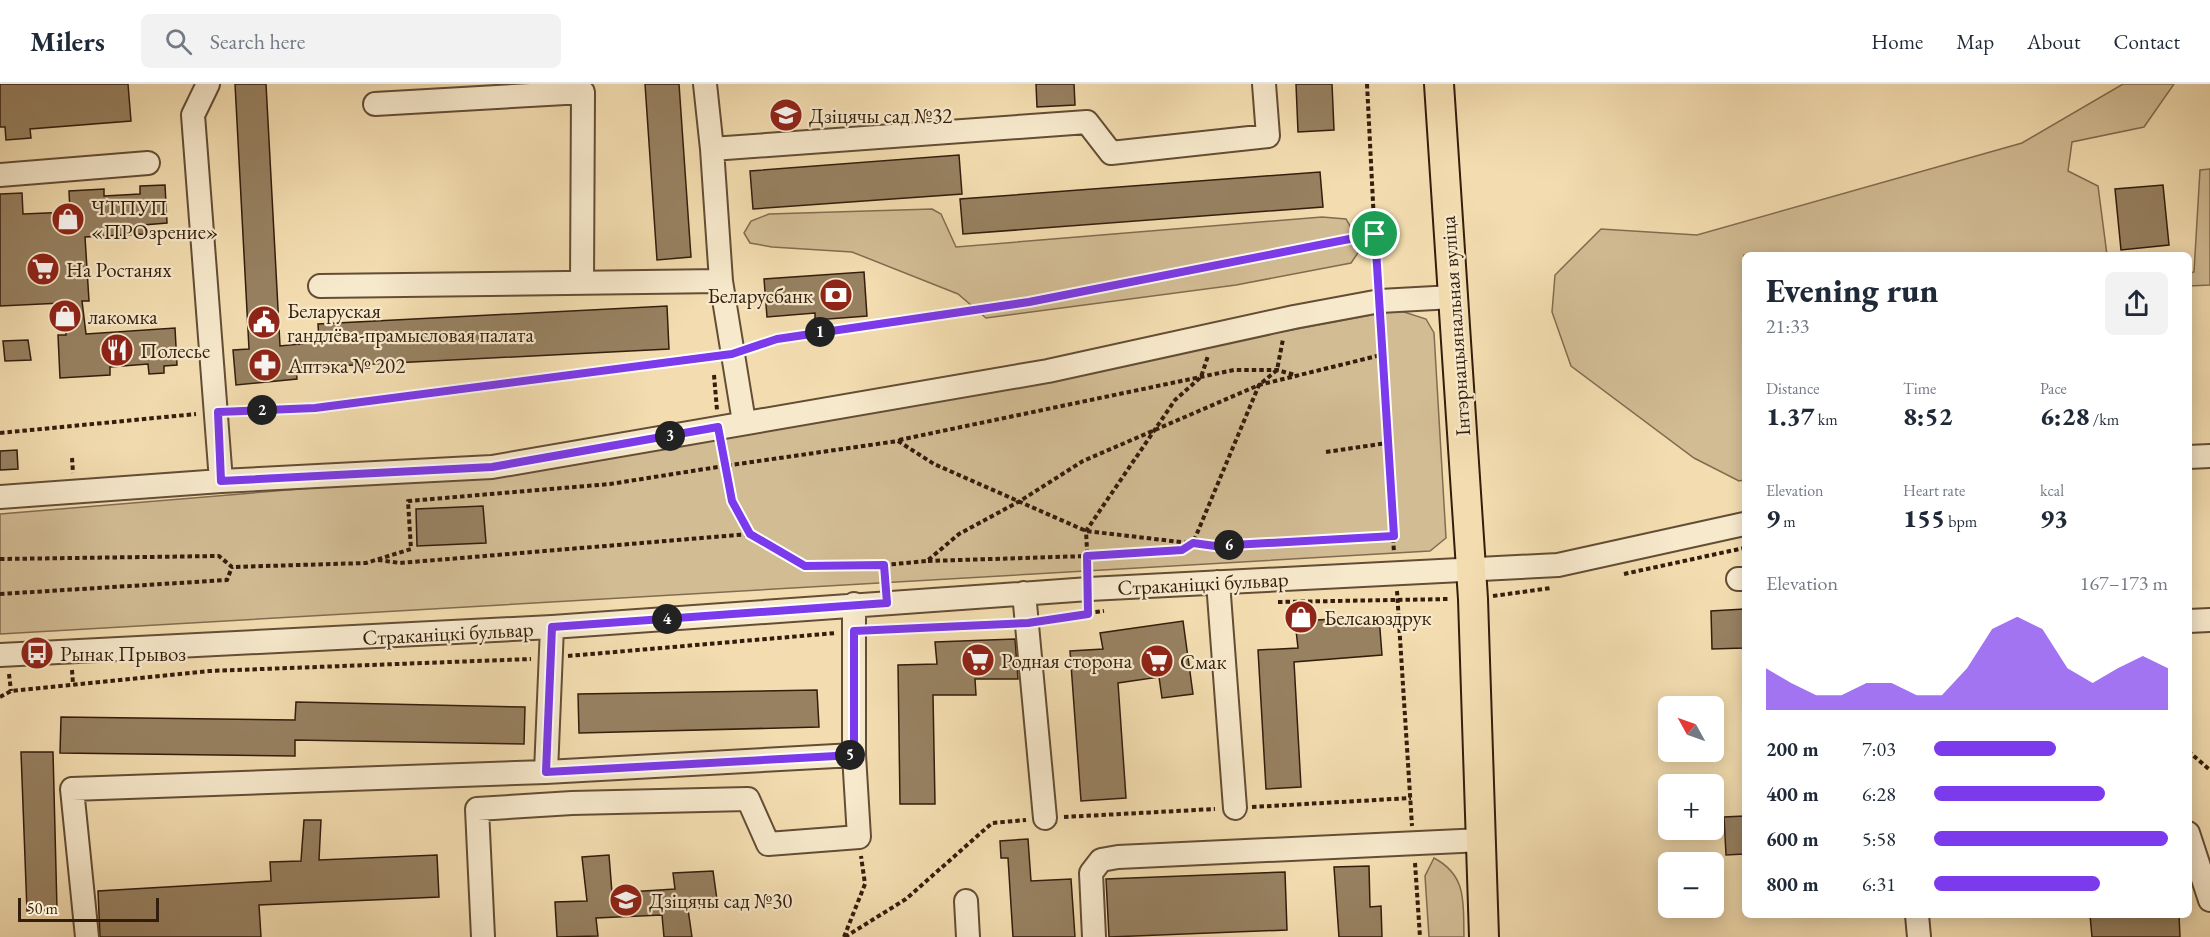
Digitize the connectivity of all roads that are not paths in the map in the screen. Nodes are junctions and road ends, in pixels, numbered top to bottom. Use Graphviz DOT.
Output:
graph roads {
  1 [pos="208,84"];
  2 [pos="705,84"];
  3 [pos="1264,84"];
  4 [pos="1439,84"];
  5 [pos="375,104"];
  6 [pos="712,148"];
  7 [pos="148,163"];
  8 [pos="0,175"];
  9 [pos="721,282"];
  10 [pos="582,283"];
  11 [pos="320,286"];
  12 [pos="1453,297"];
  13 [pos="744,422"];
  14 [pos="2210,456"];
  15 [pos="2192,457"];
  16 [pos="221,481"];
  17 [pos="0,497"];
  18 [pos="1742,525"];
  19 [pos="1471,569"];
  20 [pos="1218,582"];
  21 [pos="1024,593"];
  22 [pos="854,604"];
  23 [pos="2210,620"];
  24 [pos="2192,621"];
  25 [pos="552,627"];
  26 [pos="4,661"];
  27 [pos="854,755"];
  28 [pos="546,772"];
  29 [pos="1235,808"];
  30 [pos="1045,818"];
  31 [pos="1482,840"];
  32 [pos="2192,845"];
  33 [pos="2210,900"];
  34 [pos="966,902"];
  35 [pos="1917,918"];
  36 [pos="87,937"];
  37 [pos="483,937"];
  38 [pos="968,937"];
  39 [pos="1095,937"];
  40 [pos="1484,937"];
  41 [pos="1919,937"];
  1 -- 16 [label="street"];
  2 -- 6 [label="street"];
  3 -- 6 [label="street"];
  4 -- 12 [label="main road, Інтэрнацыянальная вуліца"];
  5 -- 10 [label="street"];
  6 -- 9 [label="street"];
  7 -- 8 [label="street"];
  9 -- 10 [label="street"];
  9 -- 13 [label="street"];
  10 -- 11 [label="street"];
  12 -- 13 [label="street"];
  12 -- 19 [label="main road, Інтэрнацыянальная вуліца"];
  13 -- 16 [label="street"];
  14 -- 15 [label="street"];
  16 -- 17 [label="street"];
  18 -- 19 [label="street"];
  19 -- 20 [label="street, Страканіцкі бульвар"];
  19 -- 31 [label="main road, Інтэрнацыянальная вуліца"];
  20 -- 21 [label="street, Страканіцкі бульвар"];
  20 -- 29 [label="street"];
  21 -- 22 [label="street, Страканіцкі бульвар"];
  21 -- 30 [label="street"];
  22 -- 25 [label="street, Страканіцкі бульвар"];
  22 -- 27 [label="street"];
  23 -- 24 [label="street"];
  25 -- 26 [label="street, Страканіцкі бульвар"];
  25 -- 28 [label="street"];
  27 -- 28 [label="street"];
  27 -- 37 [label="street"];
  28 -- 36 [label="street"];
  31 -- 39 [label="street"];
  31 -- 40 [label="main road, Інтэрнацыянальная вуліца"];
  32 -- 33 [label="street"];
  34 -- 38 [label="street"];
  35 -- 41 [label="street"];
}
